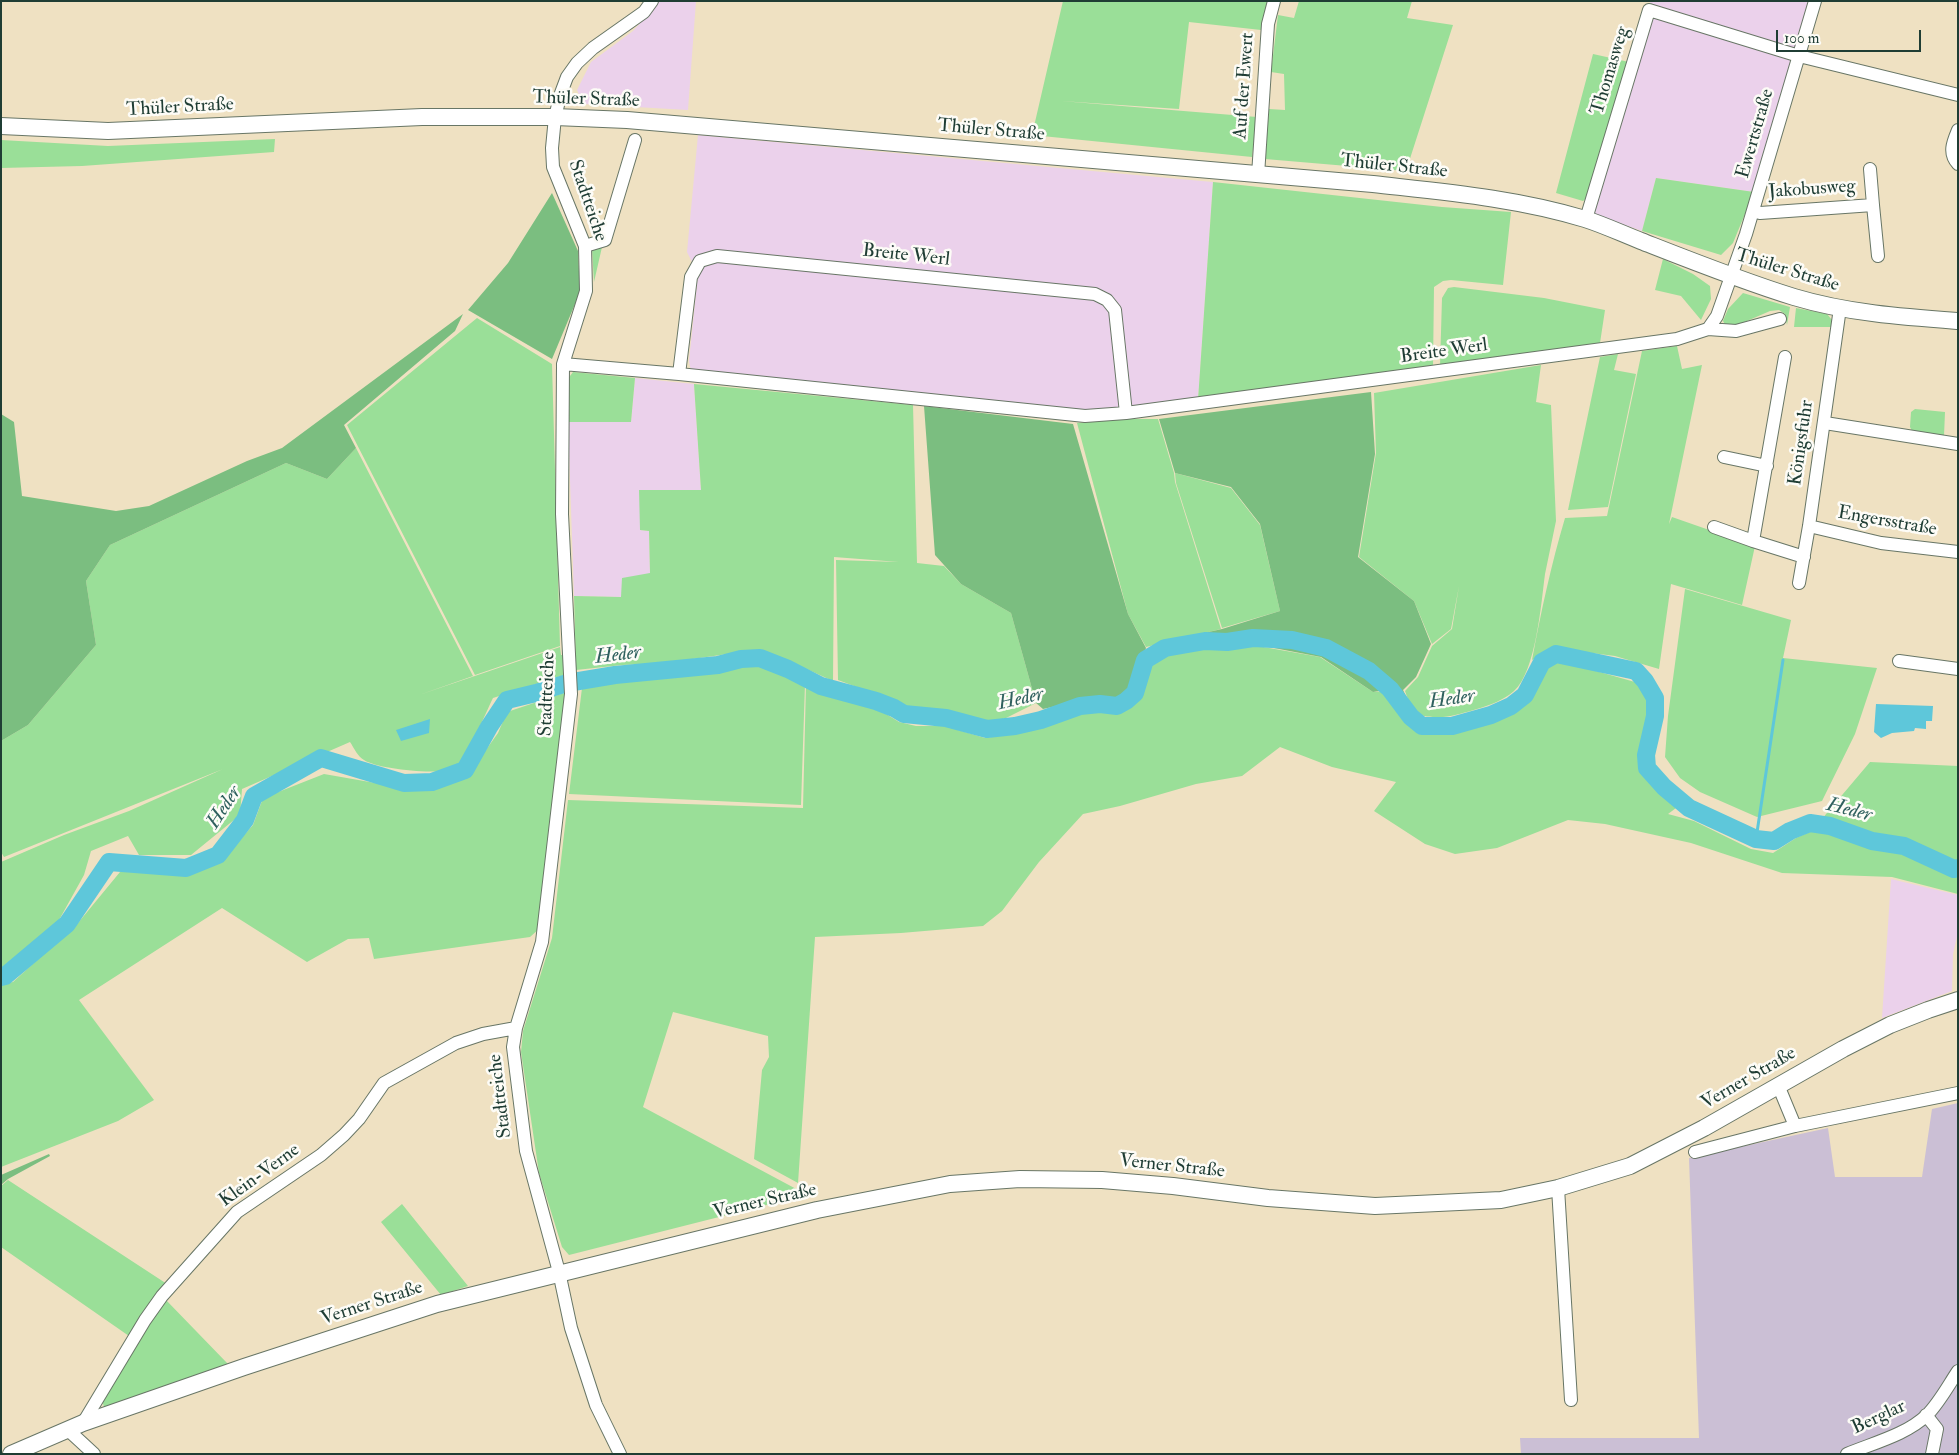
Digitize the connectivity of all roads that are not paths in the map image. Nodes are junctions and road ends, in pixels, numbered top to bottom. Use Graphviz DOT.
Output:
graph roads {
  1 [pos="652,1"];
  2 [pos="1274,1"];
  3 [pos="1815,1"];
  4 [pos="1799,56"];
  5 [pos="1958,95"];
  6 [pos="556,117"];
  7 [pos="1,126"];
  8 [pos="1958,130"];
  9 [pos="635,140"];
  10 [pos="1958,164"];
  11 [pos="1870,169"];
  12 [pos="1258,174"];
  13 [pos="1873,205"];
  14 [pos="1753,211"];
  15 [pos="1586,219"];
  16 [pos="585,246"];
  17 [pos="1878,256"];
  18 [pos="1731,276"];
  19 [pos="1840,308"];
  20 [pos="1780,319"];
  21 [pos="1958,321"];
  22 [pos="1708,329"];
  23 [pos="1785,357"];
  24 [pos="563,364"];
  25 [pos="679,374"];
  26 [pos="1126,413"];
  27 [pos="1824,424"];
  28 [pos="1958,444"];
  29 [pos="1724,457"];
  30 [pos="1766,466"];
  31 [pos="1809,526"];
  32 [pos="1714,527"];
  33 [pos="1753,541"];
  34 [pos="1958,552"];
  35 [pos="1804,557"];
  36 [pos="1799,583"];
  37 [pos="1899,661"];
  38 [pos="1958,670"];
  39 [pos="1958,1000"];
  40 [pos="516,1028"];
  41 [pos="1778,1085"];
  42 [pos="1958,1093"];
  43 [pos="1795,1126"];
  44 [pos="1695,1152"];
  45 [pos="1558,1188"];
  46 [pos="559,1272"];
  47 [pos="1958,1371"];
  48 [pos="1571,1400"];
  49 [pos="1926,1416"];
  50 [pos="83,1423"];
  51 [pos="67,1429"];
  52 [pos="11,1454"];
  53 [pos="94,1454"];
  54 [pos="620,1454"];
  55 [pos="1847,1454"];
  56 [pos="1932,1454"];
  1 -- 6 [label="street, Stadtteiche"];
  2 -- 12 [label="street, Auf der Ewert"];
  3 -- 4 [label="street, Ewertstraße"];
  4 -- 5 [label="street, Thomasweg"];
  4 -- 14 [label="street, Ewertstraße"];
  4 -- 15 [label="street, Thomasweg"];
  6 -- 7 [label="main road, Thüler Straße"];
  6 -- 12 [label="main road, Thüler Straße"];
  6 -- 16 [label="street, Stadtteiche"];
  8 -- 10 [label="street"];
  9 -- 16 [label="street"];
  11 -- 13 [label="street, Jakobusweg"];
  12 -- 15 [label="main road, Thüler Straße"];
  13 -- 14 [label="street, Jakobusweg"];
  13 -- 17 [label="street, Jakobusweg"];
  14 -- 18 [label="street, Ewertstraße"];
  15 -- 18 [label="main road, Thüler Straße"];
  16 -- 24 [label="street, Stadtteiche"];
  18 -- 19 [label="main road, Thüler Straße"];
  18 -- 22 [label="street"];
  19 -- 21 [label="main road, Thüler Straße"];
  19 -- 27 [label="street, Königsfuhr"];
  20 -- 22 [label="street"];
  22 -- 26 [label="street, Breite Werl"];
  23 -- 30 [label="street"];
  24 -- 25 [label="street, Breite Werl"];
  24 -- 40 [label="street, Stadtteiche"];
  25 -- 26 [label="street, Breite Werl"];
  25 -- 26 [label="street, Breite Werl"];
  27 -- 28 [label="street"];
  27 -- 31 [label="street, Königsfuhr"];
  29 -- 30 [label="street"];
  30 -- 33 [label="street"];
  31 -- 34 [label="street, Engersstraße"];
  31 -- 35 [label="street, Königsfuhr"];
  32 -- 33 [label="street"];
  33 -- 35 [label="street"];
  35 -- 36 [label="street, Königsfuhr"];
  37 -- 38 [label="street"];
  39 -- 41 [label="main road, Verner Straße"];
  40 -- 46 [label="street, Stadtteiche"];
  40 -- 50 [label="street, Klein-Verne"];
  41 -- 43 [label="street"];
  41 -- 45 [label="main road, Verner Straße"];
  42 -- 43 [label="street"];
  43 -- 44 [label="street"];
  45 -- 46 [label="main road, Verner Straße"];
  45 -- 48 [label="street"];
  46 -- 50 [label="main road, Verner Straße"];
  46 -- 54 [label="street, Stadtteiche"];
  47 -- 49 [label="street, Berglar"];
  49 -- 55 [label="street, Berglar"];
  49 -- 56 [label="street"];
  50 -- 51 [label="main road, Verner Straße"];
  51 -- 52 [label="main road, Verner Straße"];
  51 -- 53 [label="street"];
}
